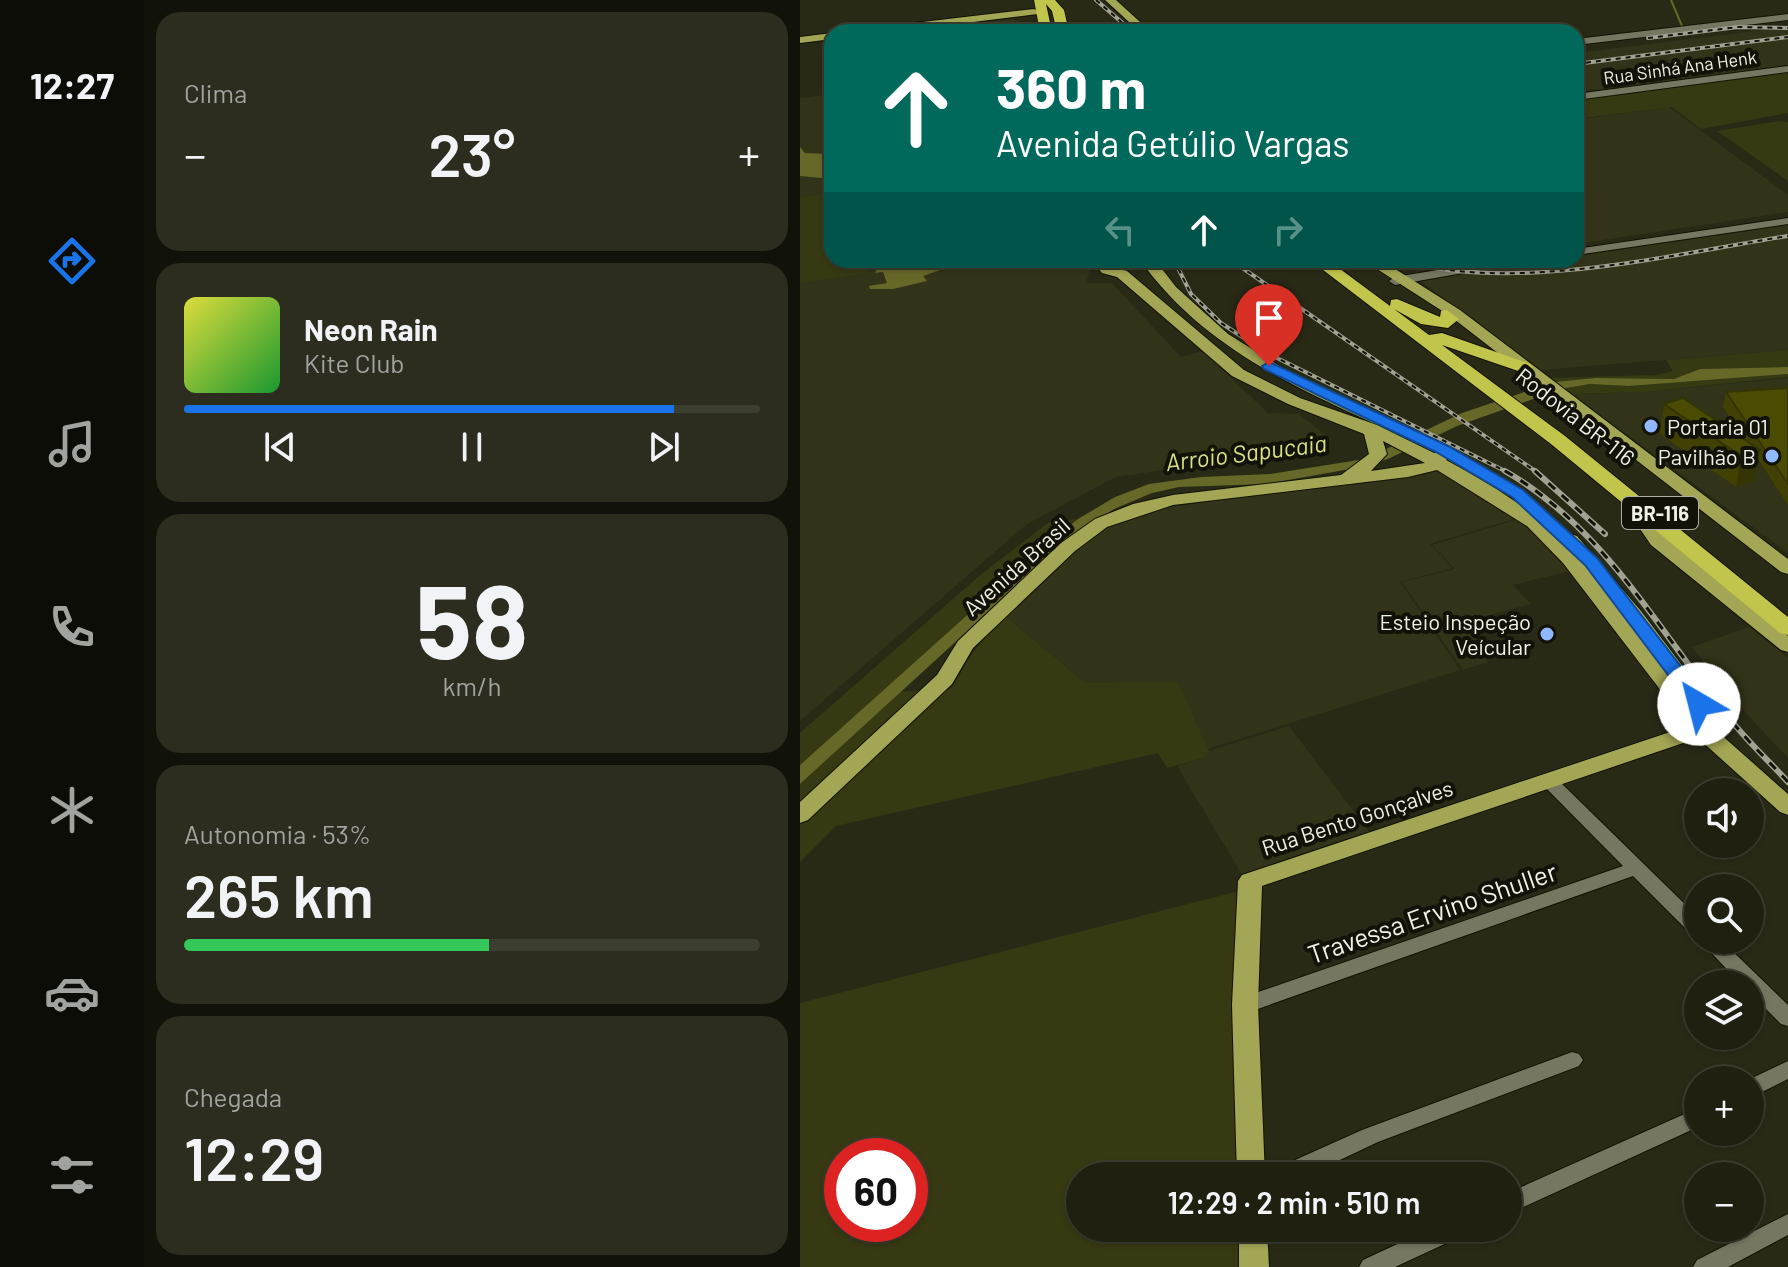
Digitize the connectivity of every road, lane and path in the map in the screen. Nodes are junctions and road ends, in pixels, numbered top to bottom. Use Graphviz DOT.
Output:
graph roads {
  1 [pos="1031,0"];
  2 [pos="1110,0"];
  3 [pos="1047,1"];
  4 [pos="1788,17"];
  5 [pos="1036,21"];
  6 [pos="964,24"];
  7 [pos="989,24"];
  8 [pos="1046,24"];
  9 [pos="1053,24"];
  10 [pos="1061,24"];
  11 [pos="1137,24"];
  12 [pos="824,38"];
  13 [pos="800,41"];
  14 [pos="1584,41"];
  15 [pos="1788,69"];
  16 [pos="1584,96"];
  17 [pos="1788,221"];
  18 [pos="1584,251"];
  19 [pos="1105,268"];
  20 [pos="1142,268"];
  21 [pos="1154,268"];
  22 [pos="1329,268"];
  23 [pos="1342,268"];
  24 [pos="1374,268"];
  25 [pos="1382,268"];
  26 [pos="1472,268"];
  27 [pos="1122,274"];
  28 [pos="1400,280"];
  29 [pos="1381,295"];
  30 [pos="1447,315"];
  31 [pos="1467,325"];
  32 [pos="1177,337"];
  33 [pos="1436,337"];
  34 [pos="1204,345"];
  35 [pos="1537,378"];
  36 [pos="1296,379"];
  37 [pos="1499,390"];
  38 [pos="1294,401"];
  39 [pos="1528,412"];
  40 [pos="1371,429"];
  41 [pos="1405,438"];
  42 [pos="1436,454"];
  43 [pos="1333,480"];
  44 [pos="1629,500"];
  45 [pos="1788,568"];
  46 [pos="1788,616"];
  47 [pos="1788,628"];
  48 [pos="1788,646"];
  49 [pos="1708,727"];
  50 [pos="1550,782"];
  51 [pos="1788,789"];
  52 [pos="1788,807"];
  53 [pos="800,815"];
  54 [pos="1636,868"];
  55 [pos="1684,915"];
  56 [pos="1723,954"];
  57 [pos="1245,1005"];
  58 [pos="1788,1018"];
  59 [pos="1572,1060"];
  60 [pos="1788,1069"];
  61 [pos="1764,1082"];
  62 [pos="1684,1123"];
  63 [pos="1251,1162"];
  64 [pos="1313,1162"];
  65 [pos="1522,1198"];
  66 [pos="1788,1224"];
  67 [pos="1253,1242"];
  68 [pos="1425,1242"];
  69 [pos="1254,1267"];
  70 [pos="1371,1267"];
  71 [pos="1705,1267"];
  1 -- 5 [label="main road"];
  2 -- 11 [label="main road"];
  3 -- 8 [label="highway"];
  3 -- 9 [label="highway"];
  3 -- 10 [label="highway"];
  4 -- 14 [label="street"];
  5 -- 6 [label="main road"];
  5 -- 7 [label="main road"];
  12 -- 13 [label="main road"];
  15 -- 16 [label="street, Rua Sinhá Ana Henk"];
  17 -- 18 [label="street"];
  19 -- 27 [label="main road"];
  20 -- 27 [label="main road"];
  21 -- 36 [label="main road"];
  22 -- 37 [label="highway, Rodovia BR-116 / BR-116"];
  23 -- 29 [label="highway, Rodovia BR-116 / BR-116"];
  24 -- 28 [label="main road"];
  25 -- 28 [label="main road"];
  26 -- 28 [label="street"];
  27 -- 34 [label="main road"];
  28 -- 30 [label="main road"];
  28 -- 31 [label="main road"];
  29 -- 30 [label="highway"];
  29 -- 33 [label="highway, Rodovia BR-116 / BR-116"];
  30 -- 31 [label="main road"];
  31 -- 35 [label="main road"];
  32 -- 34 [label="main road"];
  33 -- 35 [label="highway, BR-116"];
  33 -- 37 [label="highway, Rodovia BR-116 / BR-116"];
  34 -- 38 [label="main road"];
  35 -- 45 [label="main road"];
  36 -- 38 [label="main road"];
  36 -- 41 [label="main road"];
  37 -- 39 [label="highway, Rodovia BR-116 / BR-116"];
  38 -- 40 [label="main road"];
  39 -- 44 [label="highway, Rodovia BR-116 / BR-116"];
  39 -- 46 [label="highway, Rodovia BR-116 / BR-116"];
  40 -- 41 [label="main road"];
  40 -- 43 [label="main road, Avenida Brasil"];
  41 -- 42 [label="main road"];
  42 -- 43 [label="main road, Avenida Brasil"];
  42 -- 49 [label="main road"];
  43 -- 53 [label="main road, Avenida Brasil"];
  44 -- 47 [label="highway, Rodovia BR-116 / BR-116"];
  44 -- 48 [label="main road, Rodovia BR-116"];
  49 -- 50 [label="main road, Rua Bento Gonçalves"];
  49 -- 51 [label="main road"];
  49 -- 52 [label="main road"];
  50 -- 54 [label="street"];
  50 -- 57 [label="main road, Rua Bento Gonçalves"];
  54 -- 55 [label="street"];
  54 -- 57 [label="street, Travessa Ervino Shuller"];
  56 -- 58 [label="street"];
  57 -- 63 [label="main road, Rua Bento Gonçalves"];
  59 -- 64 [label="street"];
  60 -- 61 [label="street"];
  62 -- 65 [label="street"];
  66 -- 71 [label="street"];
  67 -- 69 [label="main road"];
  68 -- 70 [label="street"];
}
